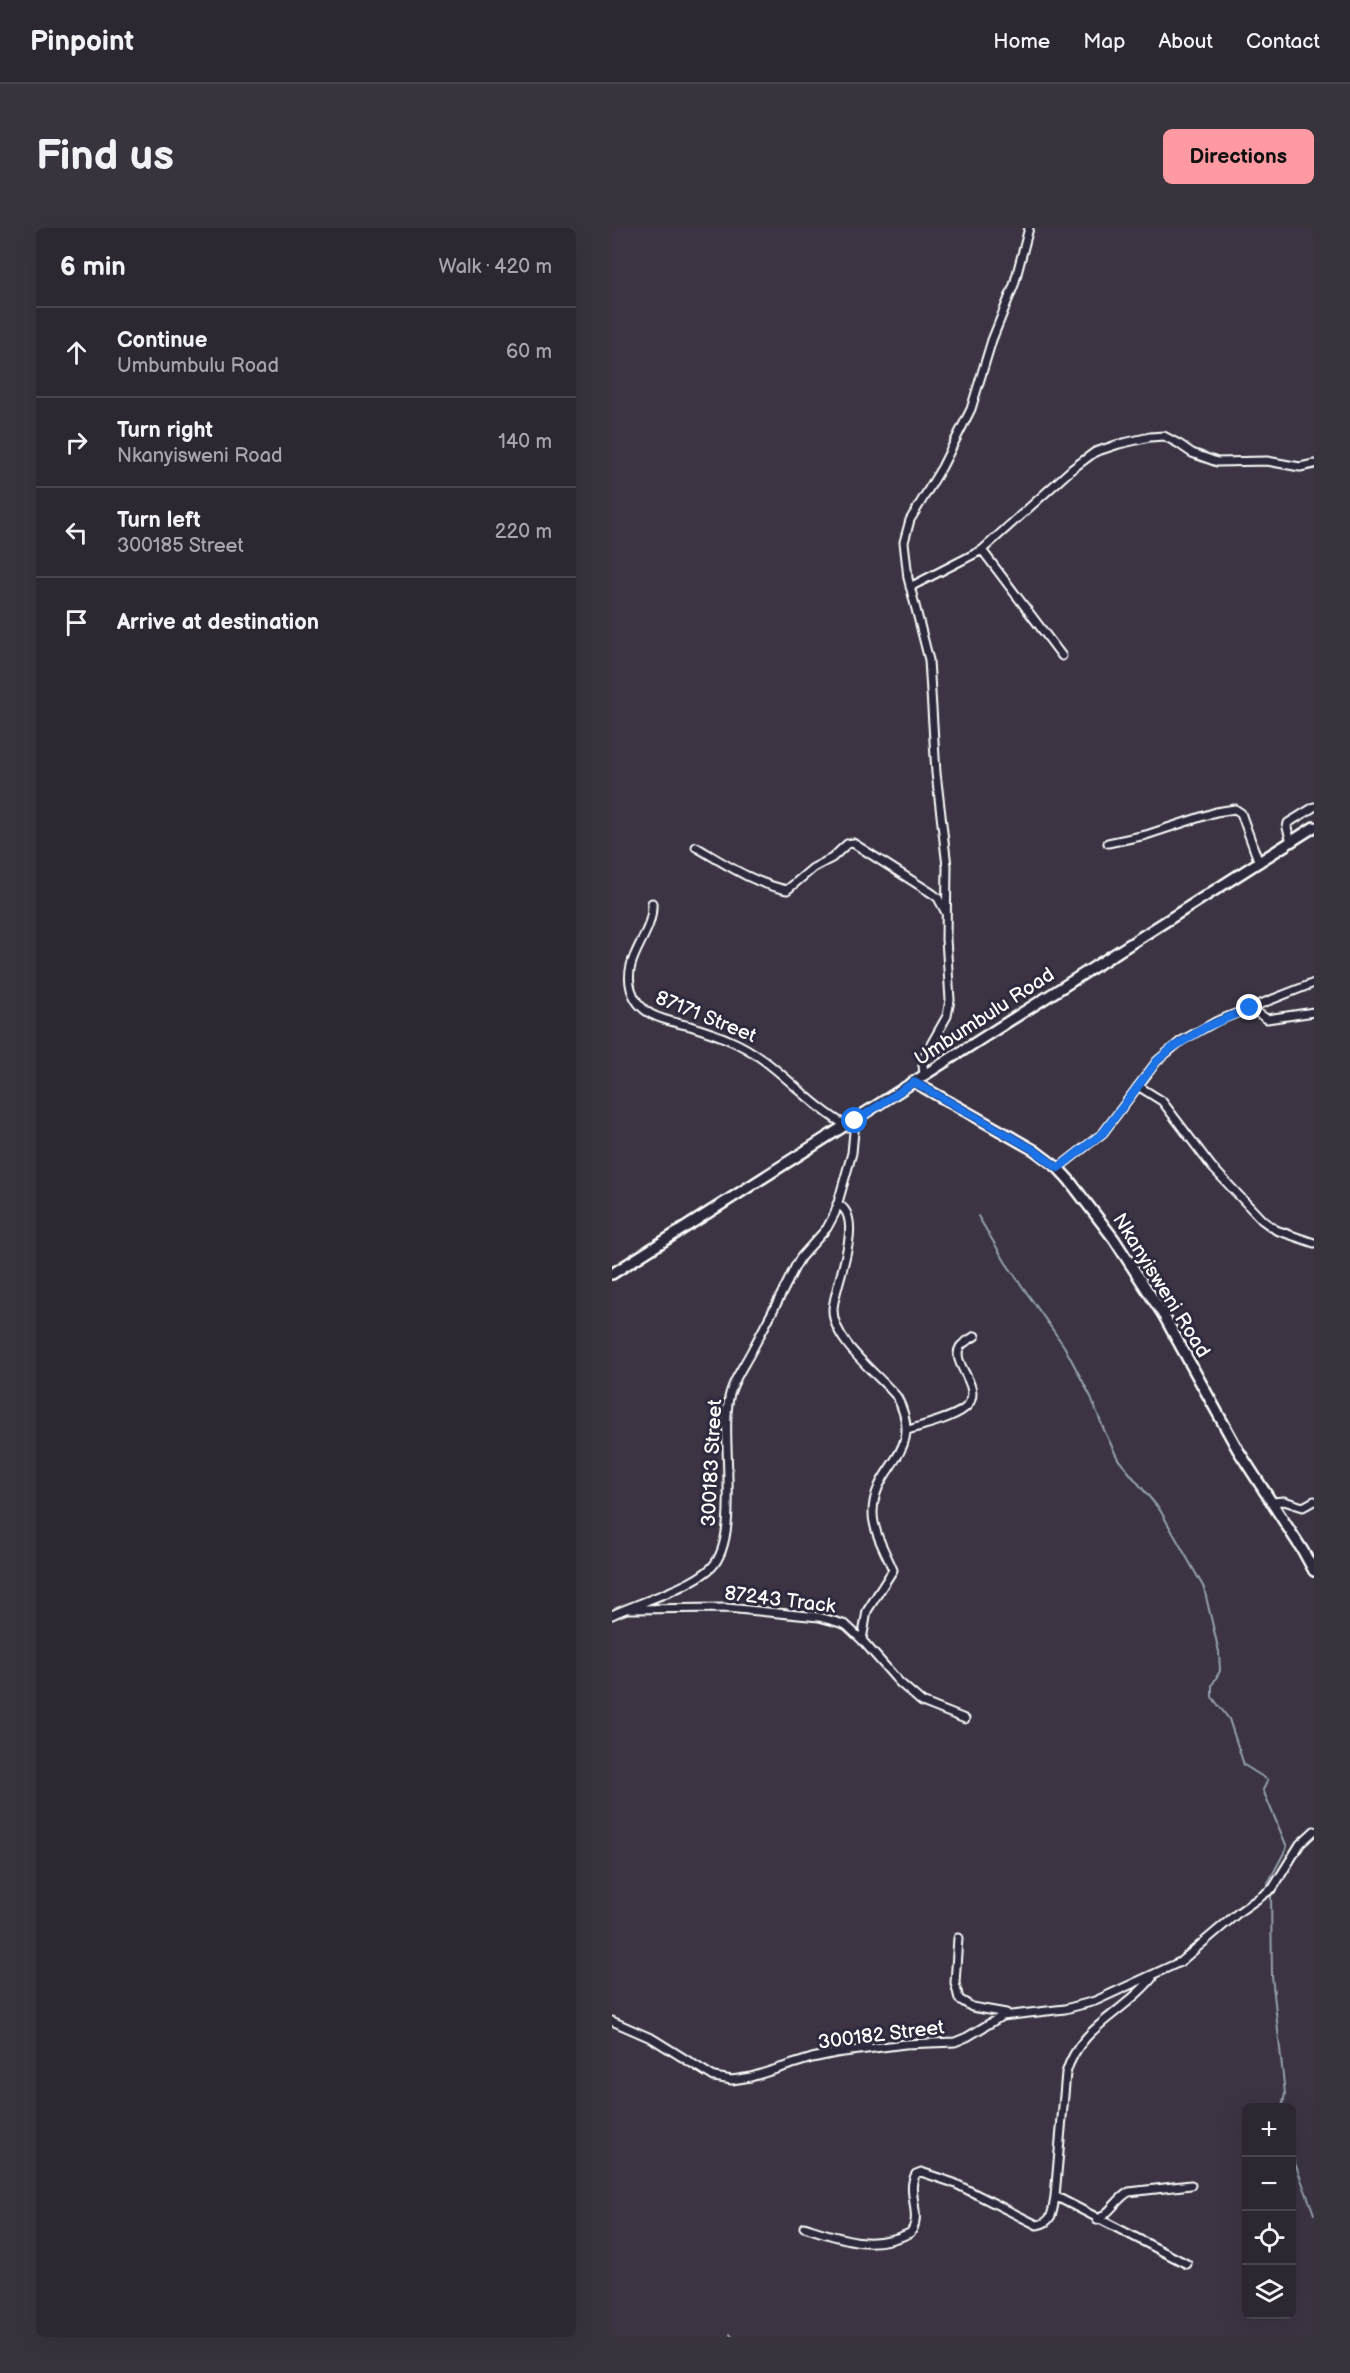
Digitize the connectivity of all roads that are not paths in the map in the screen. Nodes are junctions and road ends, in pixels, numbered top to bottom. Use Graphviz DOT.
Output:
graph roads {
  1 [pos="1029,228"];
  2 [pos="1314,464"];
  3 [pos="982,550"];
  4 [pos="910,587"];
  5 [pos="1062,656"];
  6 [pos="1314,807"];
  7 [pos="1314,827"];
  8 [pos="1291,842"];
  9 [pos="1108,843"];
  10 [pos="696,847"];
  11 [pos="1259,863"];
  12 [pos="652,903"];
  13 [pos="947,916"];
  14 [pos="1314,983"];
  15 [pos="1250,1008"];
  16 [pos="1314,1012"];
  17 [pos="924,1075"];
  18 [pos="914,1082"];
  19 [pos="1138,1086"];
  20 [pos="851,1124"];
  21 [pos="1058,1168"];
  22 [pos="837,1204"];
  23 [pos="1314,1243"];
  24 [pos="612,1274"];
  25 [pos="975,1336"];
  26 [pos="908,1430"];
  27 [pos="1314,1501"];
  28 [pos="1272,1502"];
  29 [pos="1314,1571"];
  30 [pos="626,1609"];
  31 [pos="612,1615"];
  32 [pos="862,1640"];
  33 [pos="965,1719"];
  34 [pos="1314,1831"];
  35 [pos="958,1938"];
  36 [pos="1154,1975"];
  37 [pos="1009,2014"];
  38 [pos="612,2021"];
  39 [pos="1191,2185"];
  40 [pos="1054,2196"];
  41 [pos="1097,2220"];
  42 [pos="804,2227"];
  43 [pos="1186,2264"];
  1 -- 4 [label="street"];
  2 -- 3 [label="street"];
  3 -- 4 [label="street"];
  3 -- 5 [label="street"];
  4 -- 13 [label="street"];
  6 -- 8 [label="street"];
  7 -- 8 [label="main road, Umbumbulu Road"];
  8 -- 11 [label="main road, Umbumbulu Road"];
  9 -- 11 [label="street"];
  10 -- 13 [label="street"];
  11 -- 17 [label="main road, Umbumbulu Road"];
  12 -- 20 [label="street, 87171 Street"];
  13 -- 17 [label="street"];
  14 -- 15 [label="street"];
  15 -- 16 [label="street"];
  15 -- 19 [label="street"];
  17 -- 18 [label="main road, Umbumbulu Road"];
  18 -- 20 [label="main road, Umbumbulu Road"];
  18 -- 21 [label="main road, Nkanyisweni Road"];
  19 -- 21 [label="street"];
  19 -- 23 [label="street"];
  20 -- 22 [label="street"];
  20 -- 24 [label="main road, Umbumbulu Road"];
  21 -- 28 [label="main road, Nkanyisweni Road"];
  22 -- 26 [label="street"];
  22 -- 30 [label="street, 300183 Street"];
  25 -- 26 [label="street"];
  26 -- 32 [label="street"];
  27 -- 28 [label="street"];
  28 -- 29 [label="main road, Nkanyisweni Road"];
  30 -- 31 [label="street, 300183 Street"];
  30 -- 32 [label="street, 87243 Track"];
  32 -- 33 [label="street, 87243 Track"];
  34 -- 36 [label="street, 300182 Street"];
  35 -- 37 [label="street"];
  36 -- 37 [label="street, 300182 Street"];
  36 -- 40 [label="street"];
  37 -- 38 [label="street, 300182 Street"];
  39 -- 41 [label="street"];
  40 -- 41 [label="street"];
  40 -- 42 [label="street"];
  41 -- 43 [label="street"];
}
